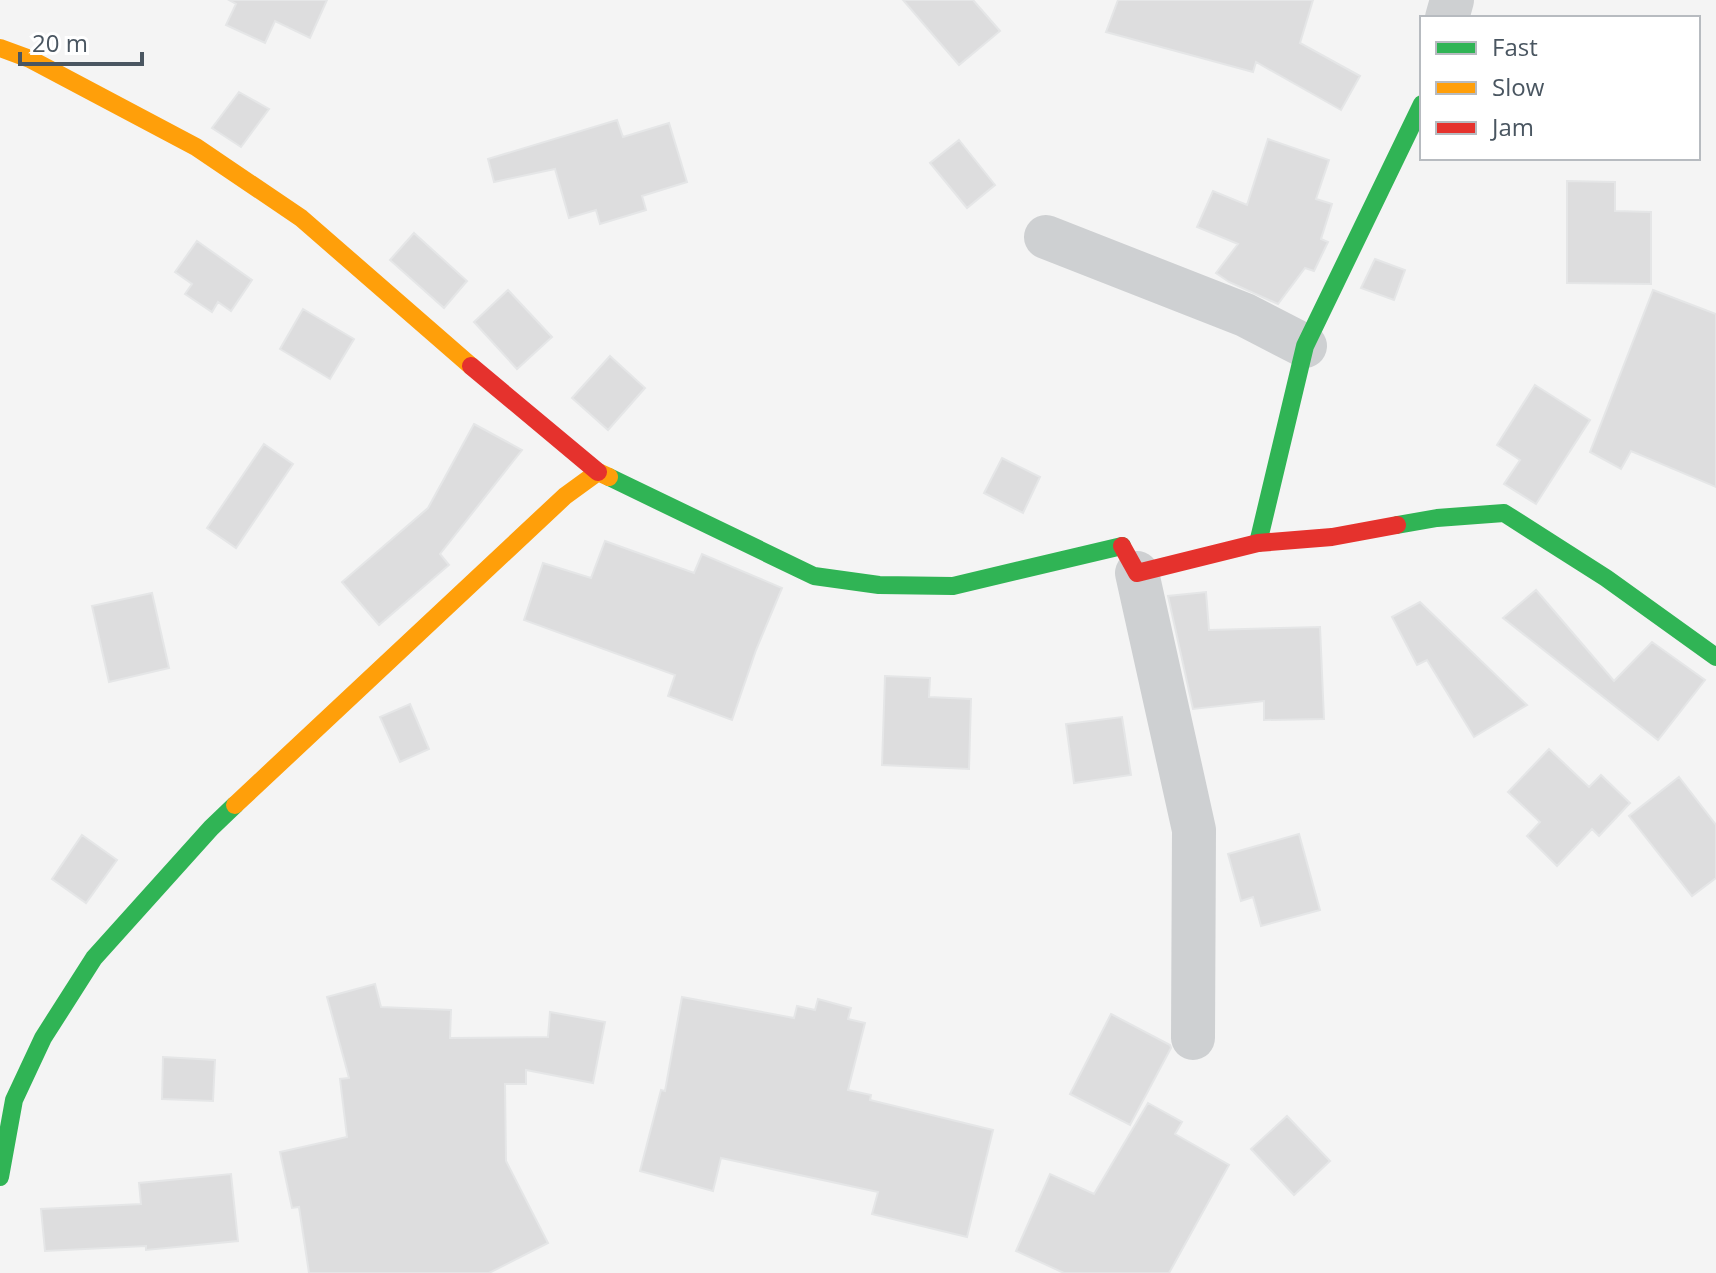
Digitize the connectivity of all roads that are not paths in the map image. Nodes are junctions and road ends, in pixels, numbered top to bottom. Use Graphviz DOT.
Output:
graph roads {
  1 [pos="0,48"];
  2 [pos="1420,110"];
  3 [pos="1046,237"];
  4 [pos="1305,346"];
  5 [pos="598,472"];
  6 [pos="1258,543"];
  7 [pos="1137,573"];
  8 [pos="1716,657"];
  9 [pos="1193,1038"];
  10 [pos="0,1177"];
  1 -- 5 [label="street"];
  2 -- 4 [label="street"];
  3 -- 4 [label="street"];
  4 -- 6 [label="street"];
  5 -- 7 [label="street"];
  5 -- 10 [label="street"];
  6 -- 7 [label="street"];
  6 -- 8 [label="street"];
  7 -- 9 [label="street"];
}
